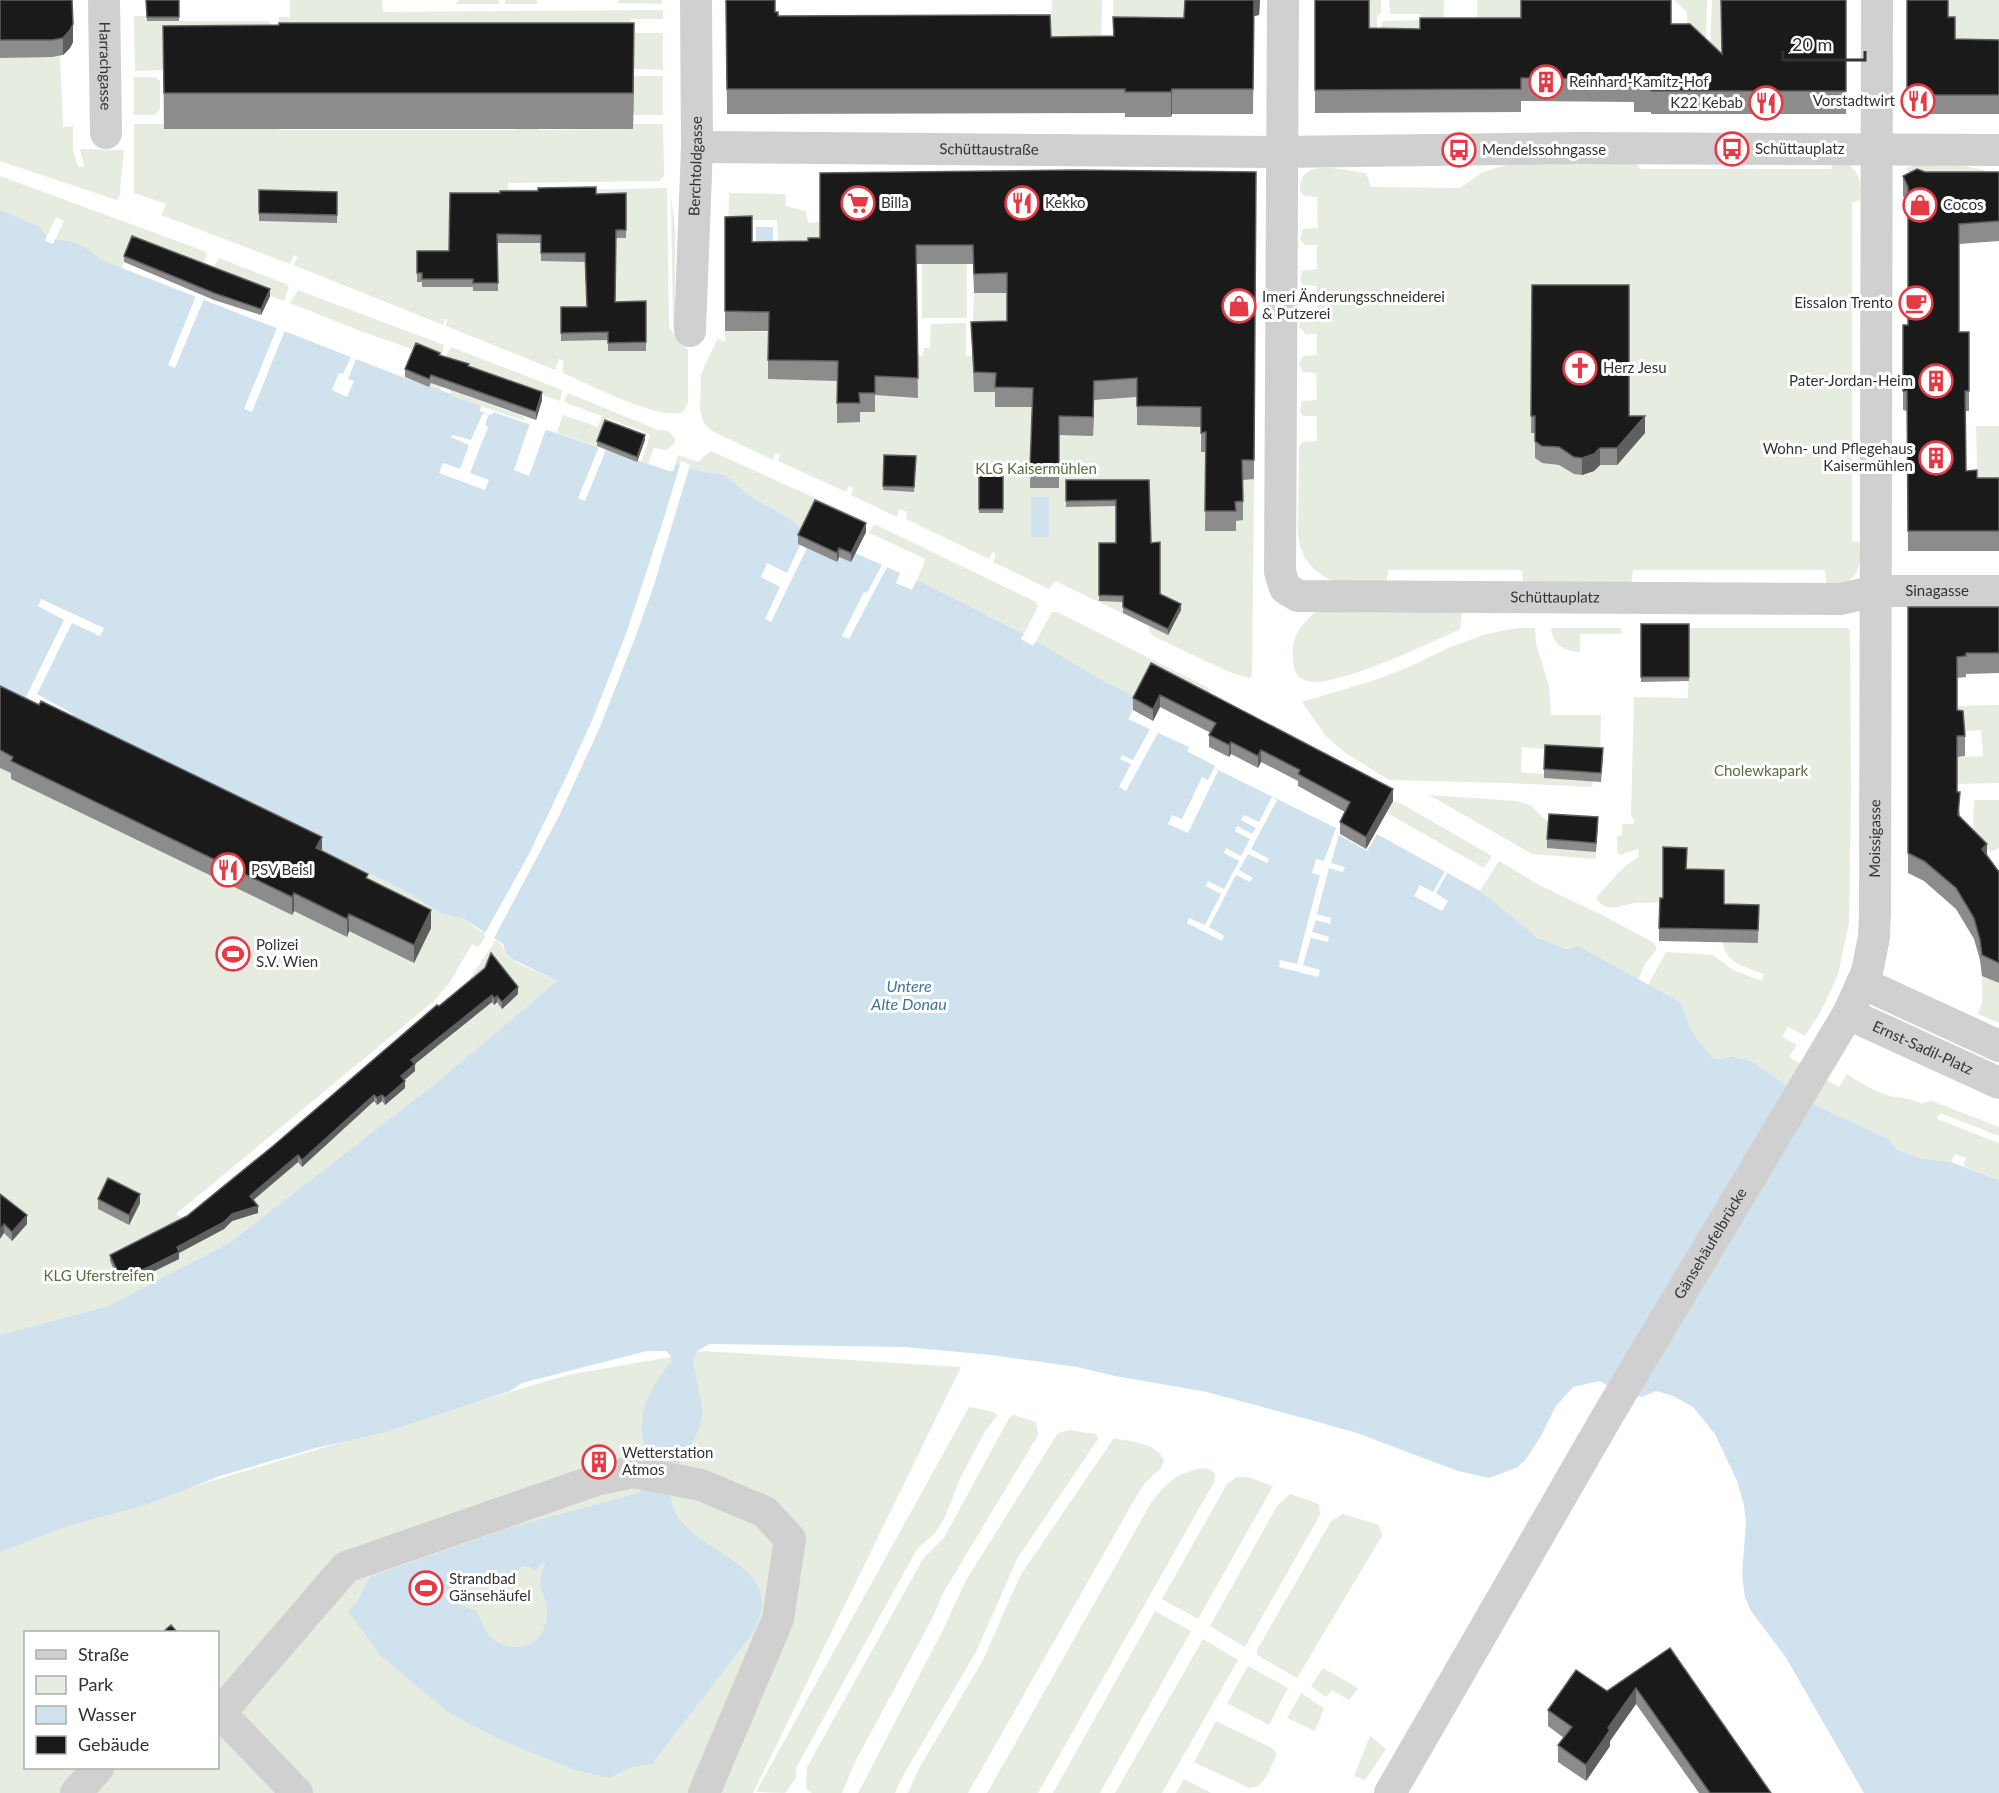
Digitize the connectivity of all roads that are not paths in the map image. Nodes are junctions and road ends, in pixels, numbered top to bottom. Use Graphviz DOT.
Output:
graph roads {
  1 [pos="104,0"];
  2 [pos="696,0"];
  3 [pos="1283,0"];
  4 [pos="1877,0"];
  5 [pos="106,133"];
  6 [pos="697,147"];
  7 [pos="1876,149"];
  8 [pos="1999,150"];
  9 [pos="1282,152"];
  10 [pos="690,331"];
  11 [pos="1875,591"];
  12 [pos="1999,591"];
  13 [pos="1862,982"];
  14 [pos="1848,1014"];
  15 [pos="1999,1046"];
  16 [pos="1814,1072"];
  17 [pos="1999,1083"];
  18 [pos="219,1713"];
  19 [pos="96,1769"];
  20 [pos="76,1793"];
  21 [pos="297,1793"];
  22 [pos="705,1793"];
  23 [pos="1390,1793"];
  1 -- 5 [label="street, Harrachgasse"];
  2 -- 6 [label="street, Berchtoldgasse"];
  3 -- 9 [label="street"];
  4 -- 7 [label="street"];
  6 -- 9 [label="street, Schüttaustraße"];
  6 -- 10 [label="street, Berchtoldgasse"];
  7 -- 8 [label="street"];
  7 -- 9 [label="street"];
  7 -- 11 [label="street"];
  9 -- 11 [label="street, Schüttauplatz"];
  11 -- 12 [label="street, Sinagasse"];
  11 -- 13 [label="street, Moissigasse"];
  13 -- 14 [label="street, Moissigasse"];
  13 -- 15 [label="street"];
  14 -- 16 [label="street, Moissigasse"];
  14 -- 17 [label="street, Ernst-Sadil-Platz"];
  16 -- 23 [label="street, Gänsehäufelbrücke"];
  18 -- 21 [label="street"];
  18 -- 22 [label="street"];
  19 -- 20 [label="street"];
}
